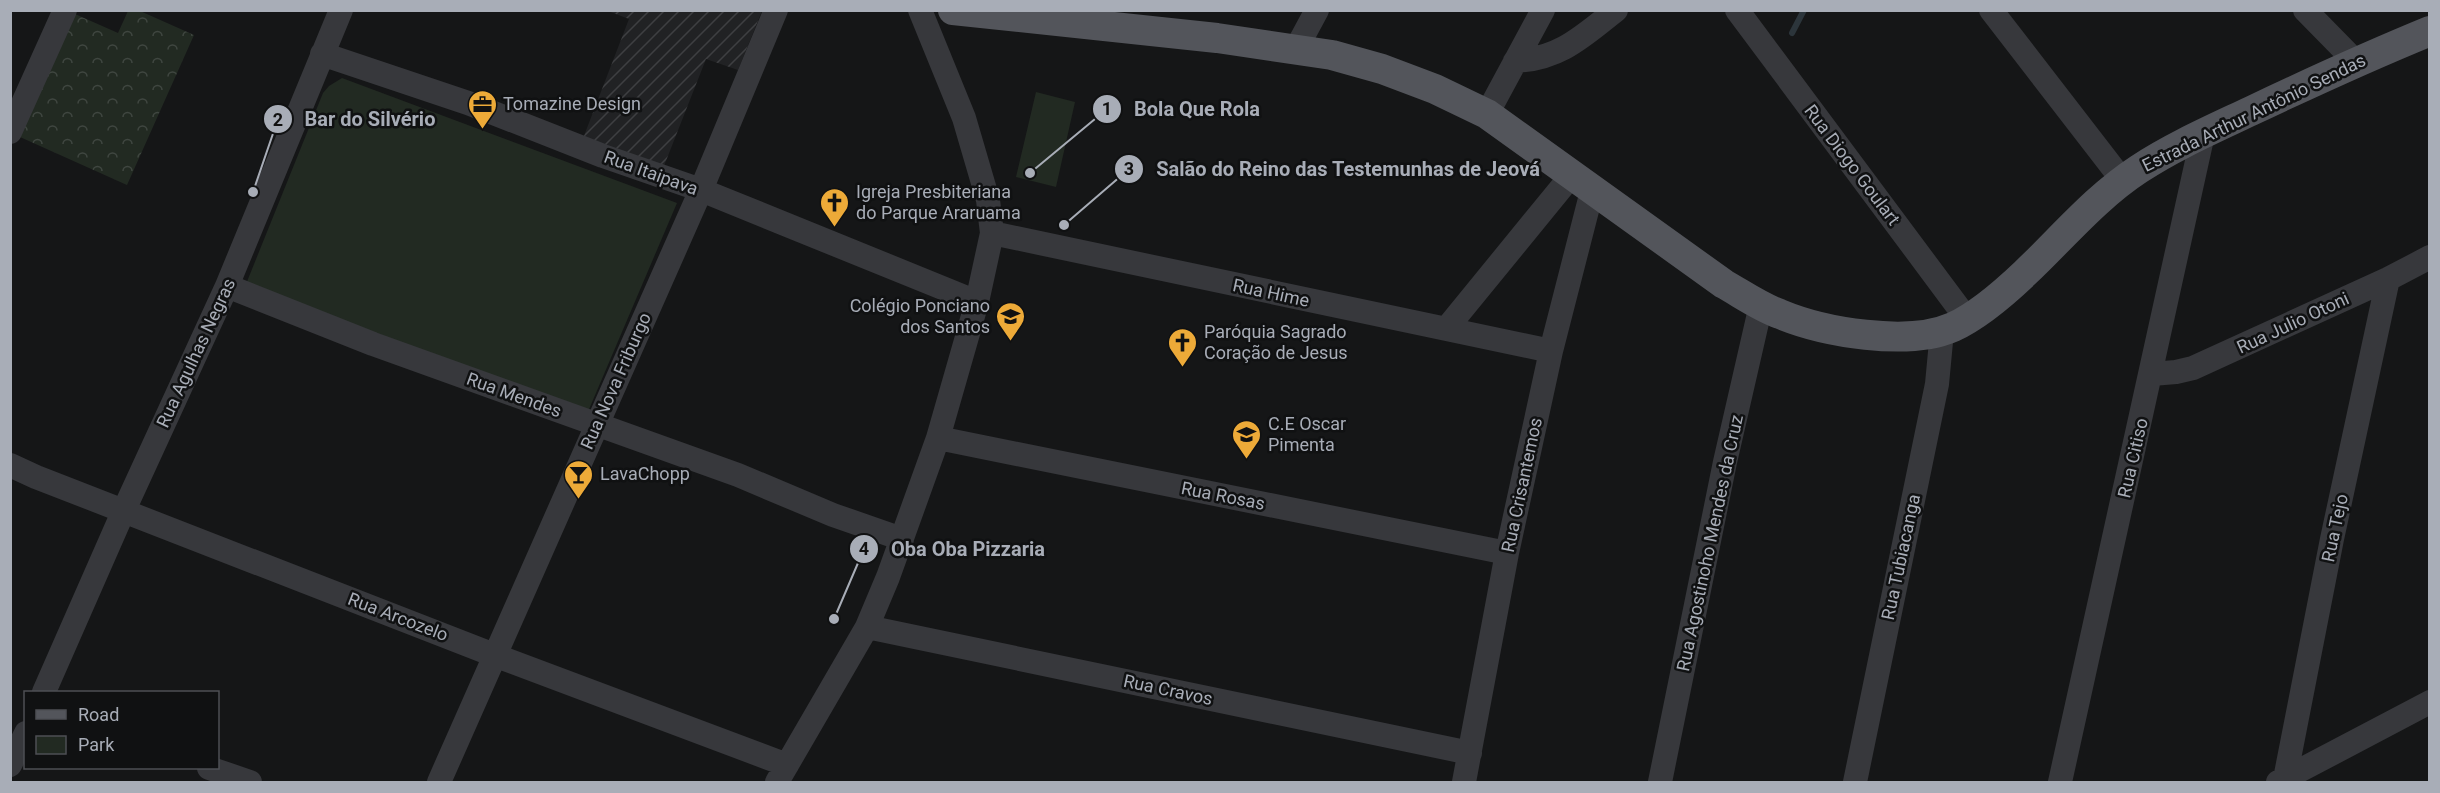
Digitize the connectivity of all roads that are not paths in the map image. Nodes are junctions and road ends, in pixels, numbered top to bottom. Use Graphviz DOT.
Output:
graph roads {
  1 [pos="65,10"];
  2 [pos="340,10"];
  3 [pos="776,10"];
  4 [pos="920,10"];
  5 [pos="953,10"];
  6 [pos="1317,10"];
  7 [pos="1543,10"];
  8 [pos="1617,10"];
  9 [pos="1737,10"];
  10 [pos="1991,10"];
  11 [pos="2305,10"];
  12 [pos="1070,16"];
  13 [pos="2430,31"];
  14 [pos="1296,49"];
  15 [pos="322,54"];
  16 [pos="1515,61"];
  17 [pos="2356,62"];
  18 [pos="1487,114"];
  19 [pos="10,132"];
  20 [pos="2203,134"];
  21 [pos="2123,181"];
  22 [pos="1581,183"];
  23 [pos="701,190"];
  24 [pos="992,233"];
  25 [pos="2430,257"];
  26 [pos="2388,279"];
  27 [pos="227,286"];
  28 [pos="977,302"];
  29 [pos="1761,305"];
  30 [pos="1954,325"];
  31 [pos="1446,329"];
  32 [pos="1551,351"];
  33 [pos="2152,374"];
  34 [pos="597,425"];
  35 [pos="938,438"];
  36 [pos="10,465"];
  37 [pos="124,510"];
  38 [pos="903,539"];
  39 [pos="1507,553"];
  40 [pos="867,627"];
  41 [pos="494,655"];
  42 [pos="45,691"];
  43 [pos="2430,702"];
  44 [pos="24,737"];
  45 [pos="1470,753"];
  46 [pos="10,765"];
  47 [pos="212,769"];
  48 [pos="782,774"];
  49 [pos="2281,781"];
  50 [pos="250,783"];
  51 [pos="438,783"];
  52 [pos="1464,783"];
  53 [pos="1660,783"];
  54 [pos="1855,783"];
  55 [pos="2060,783"];
  1 -- 19 [label="street"];
  2 -- 15 [label="street, Rua Agulhas Negras"];
  3 -- 23 [label="street, Rua Nova Friburgo"];
  4 -- 24 [label="street"];
  5 -- 12 [label="main road"];
  6 -- 14 [label="street"];
  7 -- 16 [label="street"];
  8 -- 16 [label="street"];
  9 -- 30 [label="street, Rua Diogo Goulart"];
  10 -- 21 [label="street"];
  11 -- 17 [label="street"];
  12 -- 14 [label="main road"];
  13 -- 17 [label="main road, Estrada Arthur Antônio Sendas"];
  14 -- 18 [label="main road"];
  15 -- 23 [label="street, Rua Itaipava"];
  15 -- 27 [label="street, Rua Agulhas Negras"];
  16 -- 18 [label="street"];
  17 -- 20 [label="main road, Estrada Arthur Antônio Sendas"];
  18 -- 22 [label="main road"];
  20 -- 21 [label="main road, Estrada Arthur Antônio Sendas"];
  20 -- 33 [label="street, Rua Citiso"];
  21 -- 30 [label="main road, Estrada Arthur Antônio Sendas"];
  22 -- 29 [label="main road"];
  22 -- 31 [label="street"];
  22 -- 32 [label="street, Rua Crisantemos"];
  23 -- 28 [label="street, Rua Itaipava"];
  23 -- 34 [label="street, Rua Nova Friburgo"];
  24 -- 28 [label="street"];
  24 -- 31 [label="street, Rua Hime"];
  25 -- 26 [label="street, Rua Julio Otoni"];
  26 -- 33 [label="street, Rua Julio Otoni"];
  26 -- 49 [label="street, Rua Tejo"];
  27 -- 34 [label="street, Rua Mendes"];
  27 -- 37 [label="street, Rua Agulhas Negras"];
  28 -- 35 [label="street"];
  29 -- 30 [label="main road"];
  29 -- 53 [label="street, Rua Agostinoho Mendes da Cruz"];
  30 -- 54 [label="street, Rua Tubiacanga"];
  31 -- 32 [label="street, Rua Hime"];
  32 -- 39 [label="street, Rua Crisantemos"];
  33 -- 55 [label="street, Rua Citiso"];
  34 -- 38 [label="street, Rua Mendes"];
  34 -- 41 [label="street, Rua Nova Friburgo"];
  35 -- 38 [label="street"];
  35 -- 39 [label="street, Rua Rosas"];
  36 -- 37 [label="street, Rua Arcozelo"];
  37 -- 41 [label="street, Rua Arcozelo"];
  37 -- 42 [label="street, Rua Agulhas Negras"];
  38 -- 40 [label="street"];
  39 -- 45 [label="street, Rua Crisantemos"];
  40 -- 45 [label="street, Rua Cravos"];
  40 -- 48 [label="street"];
  41 -- 48 [label="street, Rua Arcozelo"];
  41 -- 51 [label="street, Rua Nova Friburgo"];
  43 -- 49 [label="street"];
  44 -- 46 [label="street"];
  45 -- 52 [label="street, Rua Crisantemos"];
  47 -- 50 [label="street"];
}
